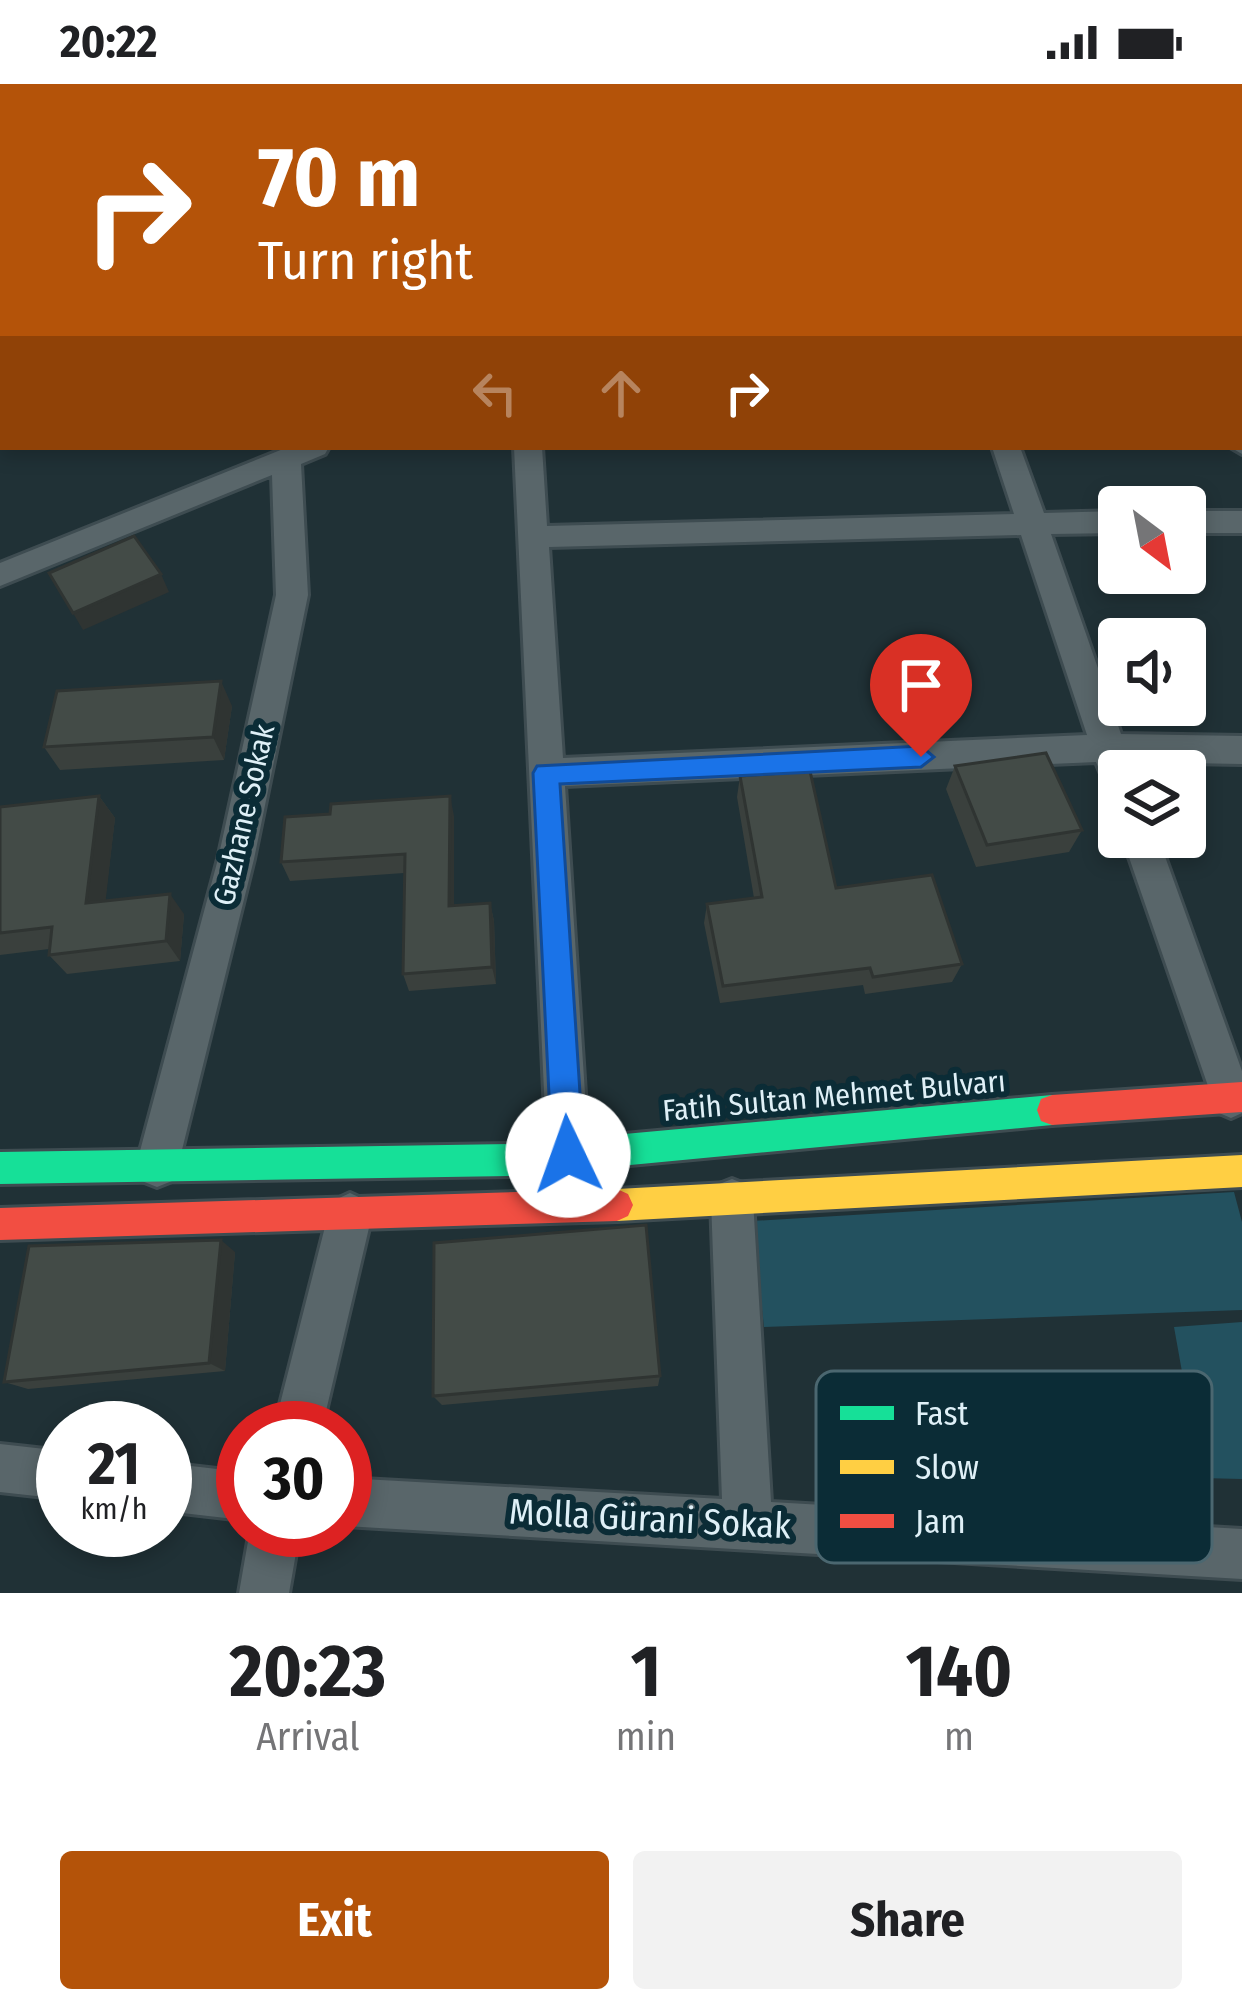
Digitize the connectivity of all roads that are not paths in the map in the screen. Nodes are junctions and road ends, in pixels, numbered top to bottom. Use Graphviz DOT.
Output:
graph roads {
  1 [pos="528,450"];
  2 [pos="1007,450"];
  3 [pos="301,453"];
  4 [pos="1030,522"];
  5 [pos="1098,522"];
  6 [pos="1206,522"];
  7 [pos="1242,522"];
  8 [pos="533,537"];
  9 [pos="0,575"];
  10 [pos="1109,750"];
  11 [pos="1242,750"];
  12 [pos="1206,754"];
  13 [pos="1098,763"];
  14 [pos="546,773"];
  15 [pos="1148,858"];
  16 [pos="1236,1098"];
  17 [pos="568,1155"];
  18 [pos="157,1166"];
  19 [pos="0,1168"];
  20 [pos="1242,1171"];
  21 [pos="732,1200"];
  22 [pos="350,1215"];
  23 [pos="0,1224"];
  24 [pos="305,1401"];
  25 [pos="0,1468"];
  26 [pos="36,1472"];
  27 [pos="372,1504"];
  28 [pos="748,1525"];
  29 [pos="816,1529"];
  30 [pos="1212,1552"];
  31 [pos="1242,1554"];
  32 [pos="270,1557"];
  33 [pos="264,1593"];
  1 -- 8 [label="street"];
  2 -- 4 [label="street"];
  3 -- 9 [label="street"];
  3 -- 18 [label="street, Gazhane Sokak"];
  4 -- 5 [label="street"];
  4 -- 8 [label="street"];
  4 -- 10 [label="street"];
  6 -- 7 [label="street"];
  8 -- 14 [label="street"];
  11 -- 12 [label="street"];
  13 -- 14 [label="street"];
  14 -- 17 [label="street"];
  15 -- 16 [label="street"];
  16 -- 17 [label="main road, Fatih Sultan Mehmet Bulvarı"];
  17 -- 18 [label="main road, Fatih Sultan Mehmet Bulvarı"];
  18 -- 19 [label="main road, Fatih Sultan Mehmet Bulvarı"];
  20 -- 21 [label="main road"];
  21 -- 22 [label="main road"];
  21 -- 28 [label="street"];
  22 -- 23 [label="main road"];
  22 -- 24 [label="street"];
  25 -- 26 [label="street"];
  27 -- 28 [label="street, Molla Gürani Sokak"];
  28 -- 29 [label="street, Molla Gürani Sokak"];
  30 -- 31 [label="street, Molla Gürani Sokak"];
  32 -- 33 [label="street"];
}
